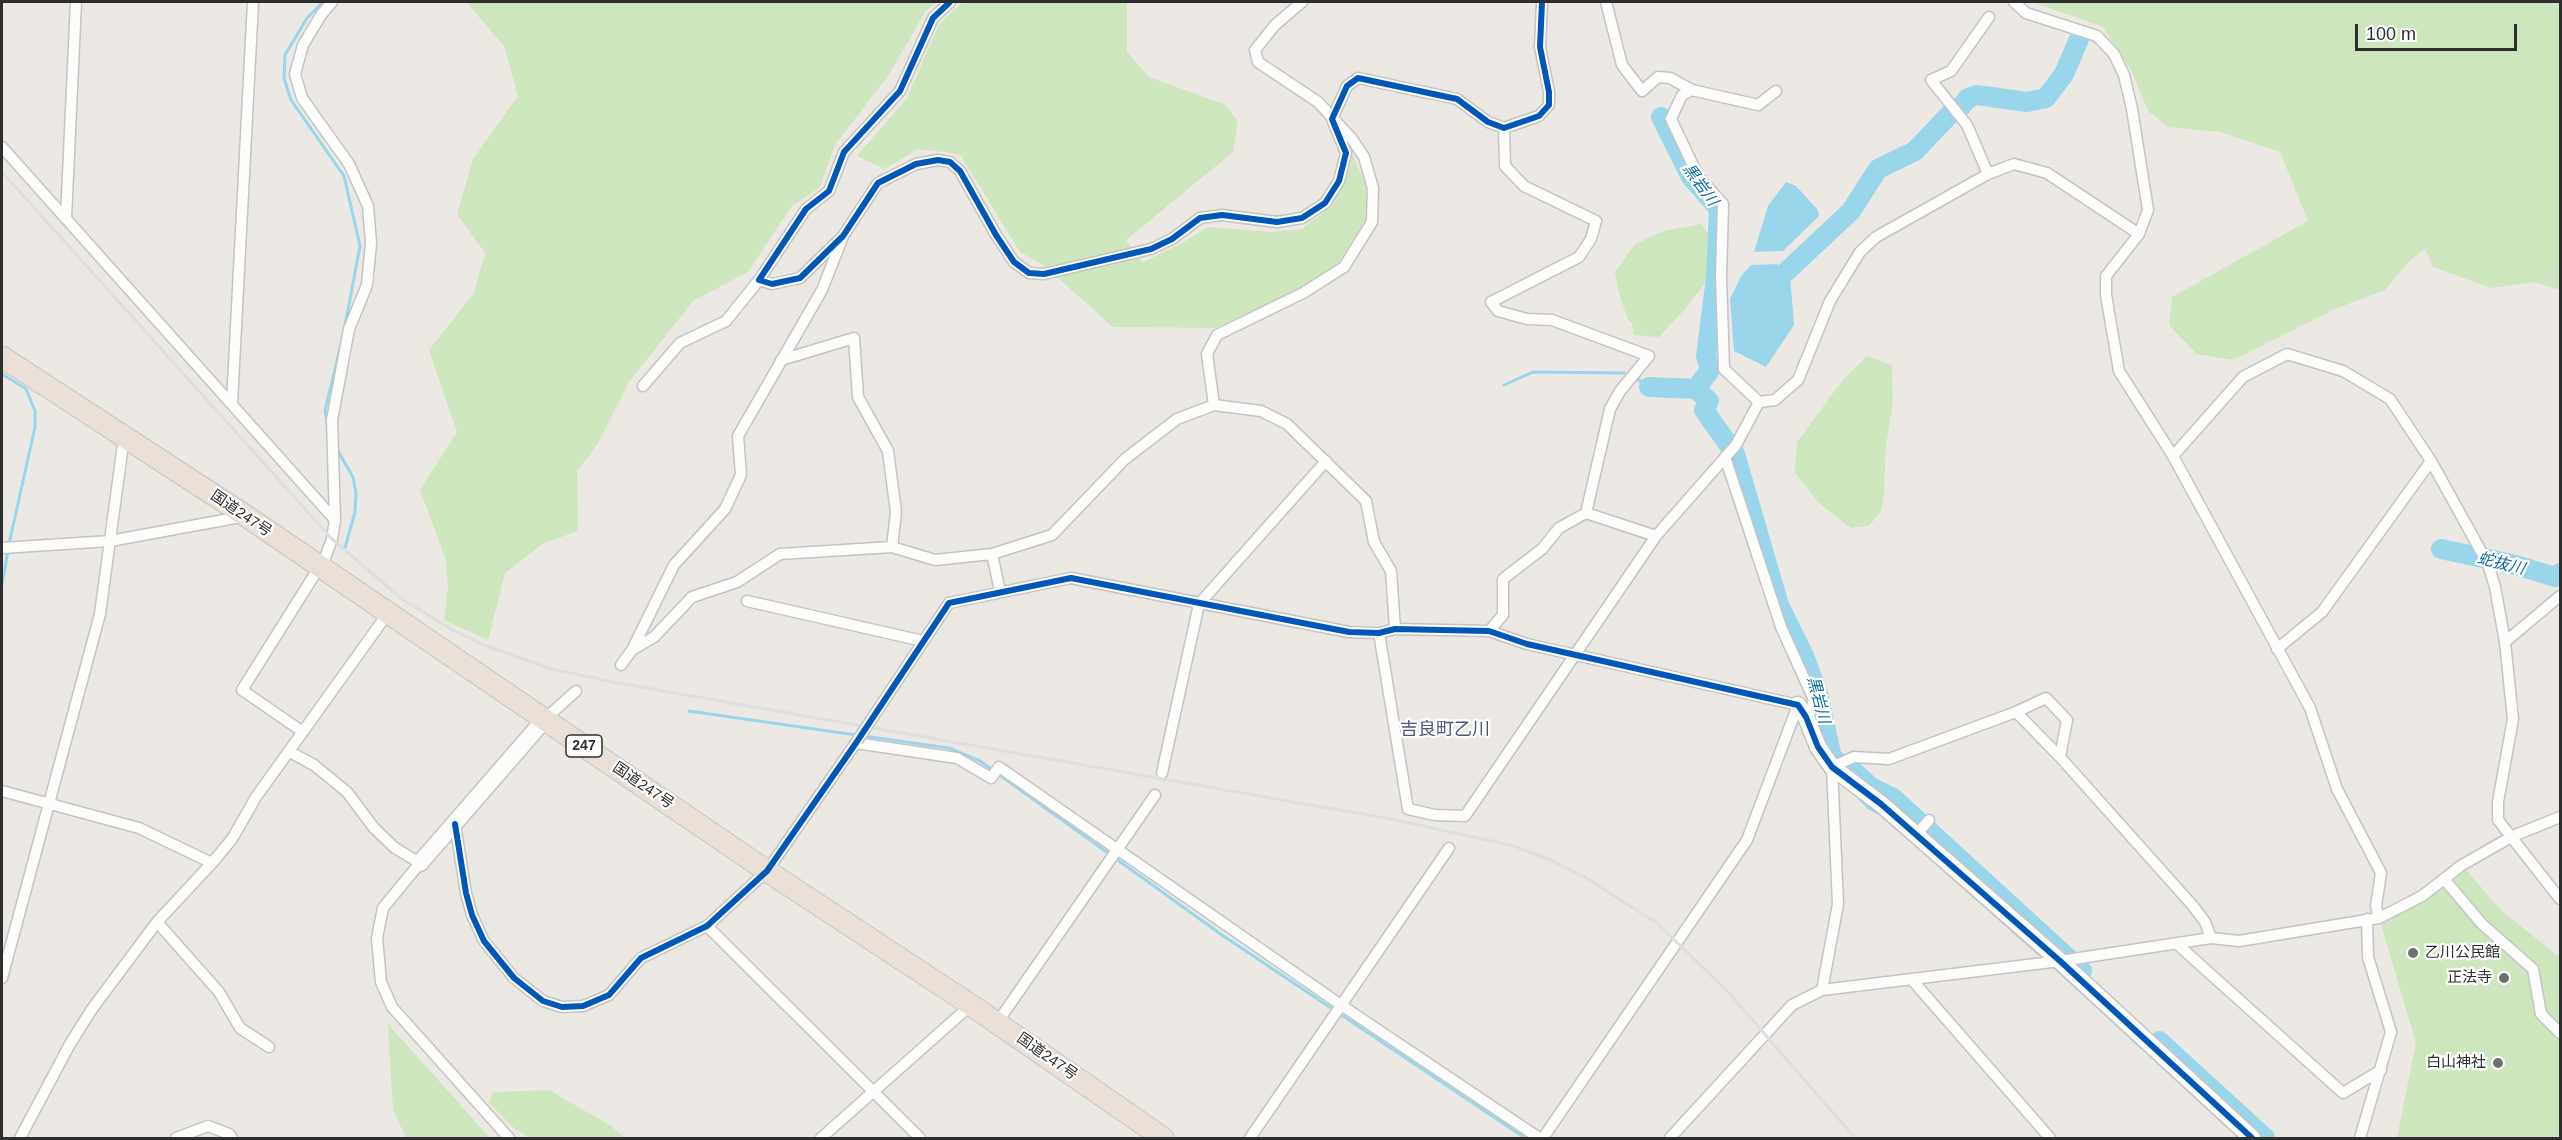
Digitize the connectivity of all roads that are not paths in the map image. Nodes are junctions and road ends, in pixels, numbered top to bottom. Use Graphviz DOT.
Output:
graph roads {
  1 [pos="76,2"];
  2 [pos="253,2"];
  3 [pos="332,2"];
  4 [pos="950,2"];
  5 [pos="1302,2"];
  6 [pos="1542,2"];
  7 [pos="1606,2"];
  8 [pos="2014,2"];
  9 [pos="1989,17"];
  10 [pos="1692,90"];
  11 [pos="1776,91"];
  12 [pos="1332,119"];
  13 [pos="1504,128"];
  14 [pos="2,147"];
  15 [pos="1988,174"];
  16 [pos="66,218"];
  17 [pos="2139,234"];
  18 [pos="843,236"];
  19 [pos="759,280"];
  20 [pos="2,357"];
  21 [pos="781,360"];
  22 [pos="643,386"];
  23 [pos="1759,402"];
  24 [pos="232,403"];
  25 [pos="1214,405"];
  26 [pos="124,437"];
  27 [pos="2173,456"];
  28 [pos="1725,457"];
  29 [pos="1326,461"];
  30 [pos="2431,461"];
  31 [pos="1586,513"];
  32 [pos="246,516"];
  33 [pos="335,520"];
  34 [pos="1656,536"];
  35 [pos="110,541"];
  36 [pos="892,547"];
  37 [pos="2,548"];
  38 [pos="992,554"];
  39 [pos="319,567"];
  40 [pos="1000,591"];
  41 [pos="2560,596"];
  42 [pos="747,601"];
  43 [pos="1199,604"];
  44 [pos="388,613"];
  45 [pos="1395,630"];
  46 [pos="1489,631"];
  47 [pos="1379,633"];
  48 [pos="923,641"];
  49 [pos="2505,642"];
  50 [pos="2277,649"];
  51 [pos="632,650"];
  52 [pos="1575,655"];
  53 [pos="621,666"];
  54 [pos="576,691"];
  55 [pos="1802,711"];
  56 [pos="2016,712"];
  57 [pos="545,719"];
  58 [pos="303,732"];
  59 [pos="857,742"];
  60 [pos="290,752"];
  61 [pos="2060,757"];
  62 [pos="1832,767"];
  63 [pos="1162,773"];
  64 [pos="2,791"];
  65 [pos="1155,795"];
  66 [pos="50,805"];
  67 [pos="2560,817"];
  68 [pos="1928,820"];
  69 [pos="455,824"];
  70 [pos="1917,835"];
  71 [pos="2513,836"];
  72 [pos="1449,848"];
  73 [pos="1117,850"];
  74 [pos="212,863"];
  75 [pos="420,863"];
  76 [pos="767,871"];
  77 [pos="2444,879"];
  78 [pos="2560,899"];
  79 [pos="2379,918"];
  80 [pos="2367,919"];
  81 [pos="157,922"];
  82 [pos="707,926"];
  83 [pos="2211,938"];
  84 [pos="2177,944"];
  85 [pos="2060,961"];
  86 [pos="2,978"];
  87 [pos="1913,981"];
  88 [pos="1822,990"];
  89 [pos="971,1005"];
  90 [pos="1341,1006"];
  91 [pos="997,1023"];
  92 [pos="2560,1033"];
  93 [pos="269,1047"];
  94 [pos="2381,1070"];
  95 [pos="872,1092"];
  96 [pos="20,1138"];
  97 [pos="176,1138"];
  98 [pos="232,1138"];
  99 [pos="509,1138"];
  100 [pos="821,1138"];
  101 [pos="920,1138"];
  102 [pos="1163,1138"];
  103 [pos="1250,1138"];
  104 [pos="1541,1138"];
  105 [pos="1670,1138"];
  106 [pos="2050,1138"];
  107 [pos="2252,1138"];
  108 [pos="2360,1138"];
  1 -- 16 [label="street"];
  2 -- 24 [label="street"];
  3 -- 33 [label="street"];
  4 -- 19 [label="street"];
  5 -- 12 [label="street"];
  6 -- 13 [label="street"];
  7 -- 10 [label="street"];
  8 -- 17 [label="street"];
  9 -- 15 [label="street"];
  10 -- 11 [label="street"];
  10 -- 23 [label="street"];
  12 -- 13 [label="street"];
  12 -- 18 [label="street"];
  12 -- 25 [label="street"];
  13 -- 31 [label="street"];
  14 -- 16 [label="street"];
  15 -- 17 [label="street"];
  15 -- 23 [label="street"];
  16 -- 24 [label="street"];
  17 -- 27 [label="street"];
  18 -- 19 [label="street"];
  18 -- 21 [label="street"];
  19 -- 22 [label="street"];
  20 -- 26 [label="highway, 国道247号 / 247"];
  21 -- 36 [label="street"];
  21 -- 51 [label="street"];
  23 -- 28 [label="street"];
  24 -- 33 [label="street"];
  25 -- 29 [label="street"];
  25 -- 38 [label="street"];
  26 -- 32 [label="highway, 国道247号 / 247"];
  26 -- 35 [label="street"];
  27 -- 30 [label="street"];
  27 -- 50 [label="street"];
  28 -- 34 [label="street"];
  28 -- 55 [label="street"];
  29 -- 43 [label="street"];
  29 -- 45 [label="street"];
  30 -- 49 [label="street"];
  30 -- 50 [label="street"];
  31 -- 34 [label="street"];
  31 -- 46 [label="street"];
  32 -- 35 [label="street"];
  32 -- 39 [label="highway, 国道247号 / 247"];
  33 -- 39 [label="street"];
  34 -- 52 [label="street"];
  35 -- 37 [label="street"];
  35 -- 66 [label="street"];
  36 -- 38 [label="street"];
  36 -- 51 [label="street"];
  38 -- 40 [label="street"];
  39 -- 44 [label="highway, 国道247号 / 247"];
  39 -- 58 [label="street"];
  40 -- 43 [label="street"];
  40 -- 48 [label="street"];
  41 -- 49 [label="street"];
  42 -- 48 [label="street"];
  43 -- 47 [label="street"];
  43 -- 63 [label="street"];
  44 -- 57 [label="highway, 国道247号 / 247"];
  44 -- 58 [label="street"];
  45 -- 46 [label="street"];
  45 -- 47 [label="street"];
  46 -- 52 [label="street"];
  47 -- 52 [label="street"];
  48 -- 59 [label="street, bridge"];
  49 -- 71 [label="street"];
  50 -- 79 [label="street"];
  51 -- 53 [label="street"];
  52 -- 55 [label="street"];
  54 -- 57 [label="street"];
  55 -- 62 [label="street"];
  55 -- 104 [label="street"];
  56 -- 61 [label="street"];
  56 -- 61 [label="street"];
  56 -- 62 [label="street"];
  57 -- 69 [label="street"];
  57 -- 76 [label="highway, 国道247号 / 247"];
  58 -- 60 [label="street"];
  59 -- 73 [label="street"];
  59 -- 76 [label="street"];
  60 -- 74 [label="street"];
  60 -- 75 [label="street"];
  61 -- 83 [label="street"];
  62 -- 70 [label="street"];
  62 -- 88 [label="street"];
  64 -- 66 [label="street"];
  65 -- 73 [label="street"];
  66 -- 74 [label="street"];
  66 -- 86 [label="street"];
  67 -- 71 [label="street"];
  68 -- 70 [label="street"];
  69 -- 75 [label="street"];
  69 -- 82 [label="street"];
  70 -- 85 [label="street"];
  71 -- 77 [label="street"];
  71 -- 78 [label="street"];
  72 -- 90 [label="street"];
  73 -- 90 [label="street"];
  73 -- 91 [label="street"];
  74 -- 81 [label="street"];
  75 -- 99 [label="street"];
  76 -- 82 [label="street"];
  76 -- 89 [label="highway, 国道247号 / 247"];
  77 -- 79 [label="street"];
  77 -- 92 [label="street"];
  79 -- 80 [label="street"];
  80 -- 83 [label="street"];
  80 -- 94 [label="street"];
  81 -- 93 [label="street"];
  81 -- 96 [label="street"];
  82 -- 95 [label="street"];
  83 -- 84 [label="street"];
  84 -- 85 [label="street"];
  84 -- 94 [label="street"];
  85 -- 87 [label="street"];
  85 -- 107 [label="street"];
  87 -- 88 [label="street"];
  87 -- 106 [label="street"];
  88 -- 105 [label="street"];
  89 -- 91 [label="highway, 国道247号 / 247"];
  89 -- 95 [label="street"];
  90 -- 103 [label="street"];
  90 -- 104 [label="street"];
  91 -- 102 [label="highway, 国道247号 / 247"];
  94 -- 108 [label="street"];
  95 -- 100 [label="street"];
  95 -- 101 [label="street"];
  97 -- 98 [label="street"];
}
